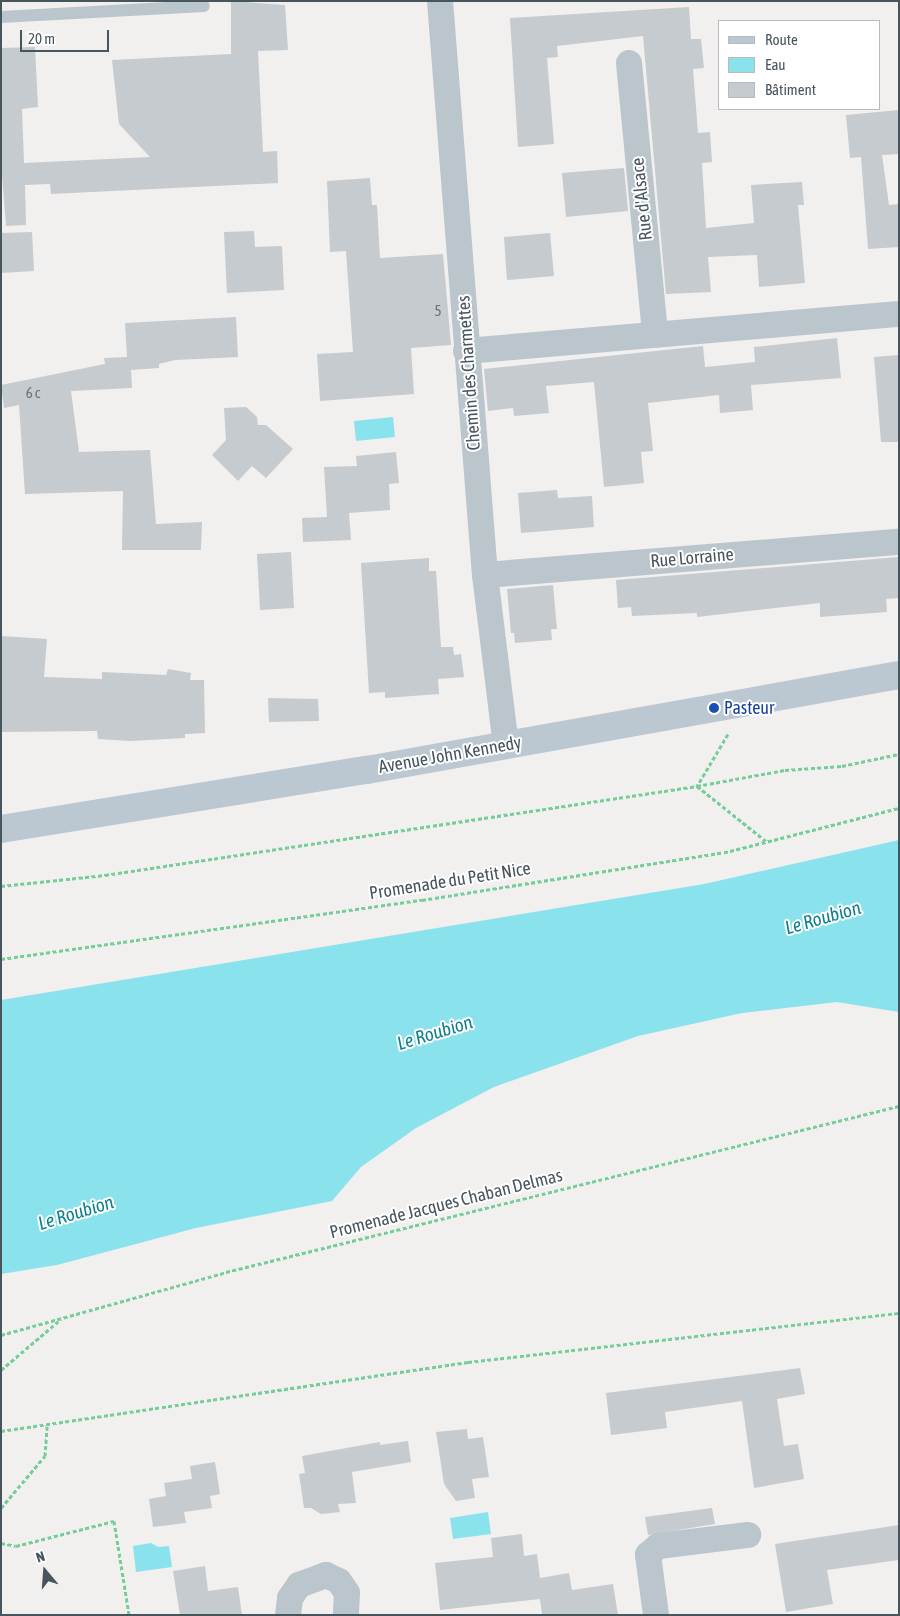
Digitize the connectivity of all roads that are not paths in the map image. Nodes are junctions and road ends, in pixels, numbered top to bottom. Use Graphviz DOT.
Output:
graph roads {
  1 [pos="440,1"];
  2 [pos="204,6"];
  3 [pos="1,17"];
  4 [pos="629,63"];
  5 [pos="899,314"];
  6 [pos="655,335"];
  7 [pos="466,351"];
  8 [pos="899,542"];
  9 [pos="485,575"];
  10 [pos="899,675"];
  11 [pos="506,744"];
  12 [pos="1,829"];
  13 [pos="748,1534"];
  14 [pos="288,1615"];
  15 [pos="346,1615"];
  16 [pos="656,1615"];
  1 -- 7 [label="street, Chemin des Charmettes"];
  2 -- 3 [label="lane"];
  4 -- 6 [label="street, Rue d'Alsace"];
  5 -- 6 [label="street"];
  6 -- 7 [label="street"];
  7 -- 9 [label="street, Chemin des Charmettes"];
  8 -- 9 [label="street, Rue Lorraine"];
  9 -- 11 [label="street, Chemin des Charmettes"];
  10 -- 11 [label="main road, Avenue John Kennedy"];
  11 -- 12 [label="main road, Avenue John Kennedy"];
  13 -- 16 [label="street"];
  14 -- 15 [label="street"];
}
